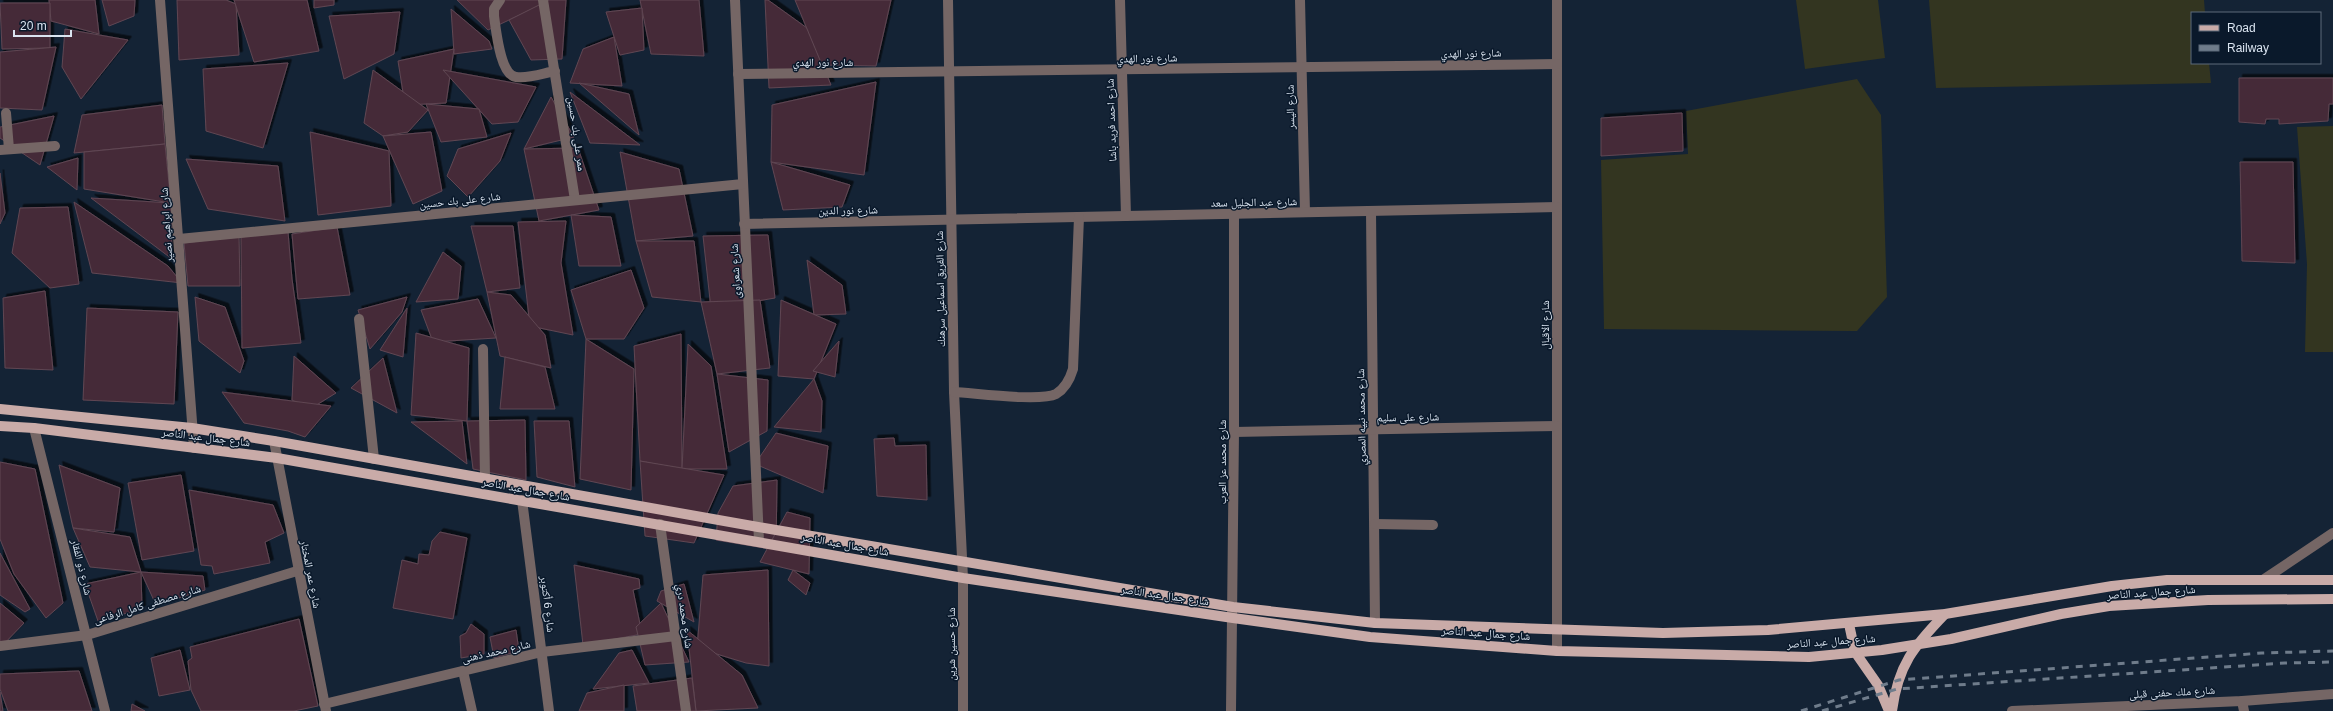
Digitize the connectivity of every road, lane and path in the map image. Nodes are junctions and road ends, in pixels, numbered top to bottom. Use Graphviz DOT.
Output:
graph roads {
  1 [pos="160,0"];
  2 [pos="500,0"];
  3 [pos="543,0"];
  4 [pos="735,0"];
  5 [pos="948,0"];
  6 [pos="1120,0"];
  7 [pos="1300,0"];
  8 [pos="1557,0"];
  9 [pos="1557,64"];
  10 [pos="1301,68"];
  11 [pos="555,70"];
  12 [pos="1122,70"];
  13 [pos="949,72"];
  14 [pos="738,74"];
  15 [pos="6,113"];
  16 [pos="55,146"];
  17 [pos="4,150"];
  18 [pos="743,184"];
  19 [pos="575,200"];
  20 [pos="1557,207"];
  21 [pos="1371,211"];
  22 [pos="1305,212"];
  23 [pos="1234,214"];
  24 [pos="1126,216"];
  25 [pos="1079,217"];
  26 [pos="951,220"];
  27 [pos="744,224"];
  28 [pos="179,239"];
  29 [pos="359,319"];
  30 [pos="483,349"];
  31 [pos="954,392"];
  32 [pos="0,409"];
  33 [pos="0,426"];
  34 [pos="1558,426"];
  35 [pos="34,428"];
  36 [pos="192,428"];
  37 [pos="1374,430"];
  38 [pos="1234,432"];
  39 [pos="274,441"];
  40 [pos="194,448"];
  41 [pos="277,458"];
  42 [pos="374,459"];
  43 [pos="485,479"];
  44 [pos="522,500"];
  45 [pos="660,524"];
  46 [pos="1375,524"];
  47 [pos="1434,525"];
  48 [pos="758,527"];
  49 [pos="2333,534"];
  50 [pos="759,540"];
  51 [pos="962,561"];
  52 [pos="298,571"];
  53 [pos="963,578"];
  54 [pos="2263,580"];
  55 [pos="2333,580"];
  56 [pos="2333,599"];
  57 [pos="1233,607"];
  58 [pos="1945,614"];
  59 [pos="1233,618"];
  60 [pos="1375,623"];
  61 [pos="1849,624"];
  62 [pos="1557,630"];
  63 [pos="86,635"];
  64 [pos="676,636"];
  65 [pos="1916,644"];
  66 [pos="0,646"];
  67 [pos="1557,651"];
  68 [pos="542,652"];
  69 [pos="1855,652"];
  70 [pos="463,671"];
  71 [pos="2333,694"];
  72 [pos="2243,706"];
  73 [pos="325,707"];
  74 [pos="2081,710"];
  75 [pos="105,711"];
  76 [pos="472,711"];
  77 [pos="549,711"];
  78 [pos="686,711"];
  79 [pos="963,711"];
  80 [pos="1231,711"];
  81 [pos="1891,711"];
  82 [pos="2012,711"];
  1 -- 28 [label="street, شارع ابراهيم نصير"];
  2 -- 11 [label="street"];
  3 -- 11 [label="street, ممر على بك حسين"];
  4 -- 14 [label="street, شارع شعراوى"];
  5 -- 13 [label="street, شارع الفريق اسماعيل سرهنك"];
  6 -- 12 [label="street, شارع احمد فريد باشا"];
  7 -- 10 [label="street, شارع اليسر"];
  8 -- 9 [label="street, شارع الاقبال"];
  9 -- 10 [label="street, شارع نور الهدي"];
  9 -- 20 [label="street, شارع الاقبال"];
  10 -- 12 [label="street, شارع نور الهدي"];
  10 -- 22 [label="street, شارع اليسر"];
  11 -- 19 [label="street, ممر على بك حسين"];
  12 -- 13 [label="street, شارع نور الهدي"];
  12 -- 24 [label="street, شارع احمد فريد باشا"];
  13 -- 14 [label="street, شارع نور الهدي"];
  13 -- 26 [label="street, شارع الفريق اسماعيل سرهنك"];
  14 -- 18 [label="street, شارع شعراوى"];
  15 -- 17 [label="street"];
  16 -- 17 [label="street"];
  18 -- 19 [label="street, شارع على بك حسين"];
  18 -- 27 [label="street, شارع شعراوى"];
  19 -- 28 [label="street, شارع على بك حسين"];
  20 -- 21 [label="street, شارع عبد الجليل سعد"];
  20 -- 34 [label="street, شارع الاقبال"];
  21 -- 22 [label="street, شارع عبد الجليل سعد"];
  21 -- 37 [label="street, شارع محمد نبيه المصري"];
  22 -- 23 [label="street, شارع عبد الجليل سعد"];
  23 -- 24 [label="street, شارع عبد الجليل سعد"];
  23 -- 38 [label="street, شارع محمد عز العرب"];
  24 -- 25 [label="street, شارع عبد الجليل سعد"];
  25 -- 26 [label="street, شارع عبد الجليل سعد"];
  25 -- 31 [label="street"];
  26 -- 27 [label="street, شارع نور الدين"];
  26 -- 31 [label="street, شارع الفريق اسماعيل سرهنك"];
  27 -- 48 [label="street, شارع شعراوى"];
  28 -- 36 [label="street, شارع ابراهيم نصير"];
  29 -- 42 [label="street"];
  30 -- 43 [label="street"];
  31 -- 51 [label="street, شارع الفريق اسماعيل سرهنك"];
  32 -- 36 [label="main road, شارع جمال عبد الناصر"];
  33 -- 35 [label="main road, شارع جمال عبد الناصر"];
  34 -- 37 [label="street, شارع على سليم"];
  34 -- 62 [label="street, شارع الاقبال"];
  35 -- 40 [label="main road, شارع جمال عبد الناصر"];
  35 -- 63 [label="street, شارع ذو الفقار"];
  36 -- 39 [label="main road, شارع جمال عبد الناصر"];
  36 -- 40 [label="street, شارع ابراهيم نصير"];
  37 -- 38 [label="street, شارع على سليم"];
  37 -- 46 [label="street, شارع محمد نبيه المصري"];
  38 -- 57 [label="street, شارع محمد عز العرب"];
  39 -- 41 [label="street, شارع عمر المختار"];
  39 -- 42 [label="main road, شارع جمال عبد الناصر"];
  40 -- 41 [label="main road, شارع جمال عبد الناصر"];
  41 -- 44 [label="main road, شارع جمال عبد الناصر"];
  41 -- 52 [label="street, شارع عمر المختار"];
  42 -- 43 [label="main road, شارع جمال عبد الناصر"];
  43 -- 48 [label="main road, شارع جمال عبد الناصر"];
  44 -- 45 [label="main road, شارع جمال عبد الناصر"];
  44 -- 68 [label="street, شارع 6 أكتوبر"];
  45 -- 50 [label="main road, شارع جمال عبد الناصر"];
  45 -- 64 [label="street, شارع محمد دري"];
  46 -- 47 [label="street"];
  46 -- 60 [label="street, شارع محمد نبيه المصري"];
  48 -- 50 [label="street, شارع شعراوى"];
  48 -- 51 [label="main road, شارع جمال عبد الناصر"];
  49 -- 54 [label="street"];
  50 -- 53 [label="main road, شارع جمال عبد الناصر"];
  51 -- 53 [label="street, شارع الفريق اسماعيل سرهنك"];
  51 -- 57 [label="main road, شارع جمال عبد الناصر"];
  52 -- 63 [label="street, شارع مصطفى كامل الرفاعى"];
  52 -- 73 [label="street, شارع عمر المختار"];
  53 -- 59 [label="main road, شارع جمال عبد الناصر"];
  53 -- 79 [label="street, شارع حسين شرين"];
  54 -- 55 [label="main road, شارع جمال عبد الناصر"];
  54 -- 58 [label="main road, شارع جمال عبد الناصر"];
  56 -- 65 [label="main road, شارع جمال عبد الناصر"];
  57 -- 59 [label="street, شارع محمد عز العرب"];
  57 -- 60 [label="main road, شارع جمال عبد الناصر"];
  58 -- 61 [label="main road, شارع جمال عبد الناصر"];
  58 -- 65 [label="main road"];
  59 -- 67 [label="main road, شارع جمال عبد الناصر"];
  59 -- 80 [label="street, شارع محمد عز العرب"];
  60 -- 62 [label="main road, شارع جمال عبد الناصر"];
  61 -- 62 [label="main road, شارع جمال عبد الناصر"];
  61 -- 69 [label="main road"];
  62 -- 67 [label="street, شارع الاقبال"];
  63 -- 66 [label="street, شارع مصطفى كامل الرفاعى"];
  63 -- 75 [label="street, شارع ذو الفقار"];
  64 -- 68 [label="street, شارع محمد ذهنى"];
  64 -- 78 [label="street, شارع محمد دري"];
  65 -- 69 [label="main road, شارع جمال عبد الناصر"];
  65 -- 81 [label="main road"];
  67 -- 69 [label="main road, شارع جمال عبد الناصر"];
  68 -- 70 [label="street, شارع محمد ذهنى"];
  68 -- 77 [label="street, شارع 6 أكتوبر"];
  69 -- 81 [label="main road"];
  70 -- 73 [label="street, شارع محمد ذهنى"];
  70 -- 76 [label="street"];
  71 -- 72 [label="street, شارع ملك حفنى قبلى"];
  72 -- 74 [label="street, شارع ملك حفنى قبلى"];
  74 -- 82 [label="street, شارع ملك حفنى قبلى"];
}
